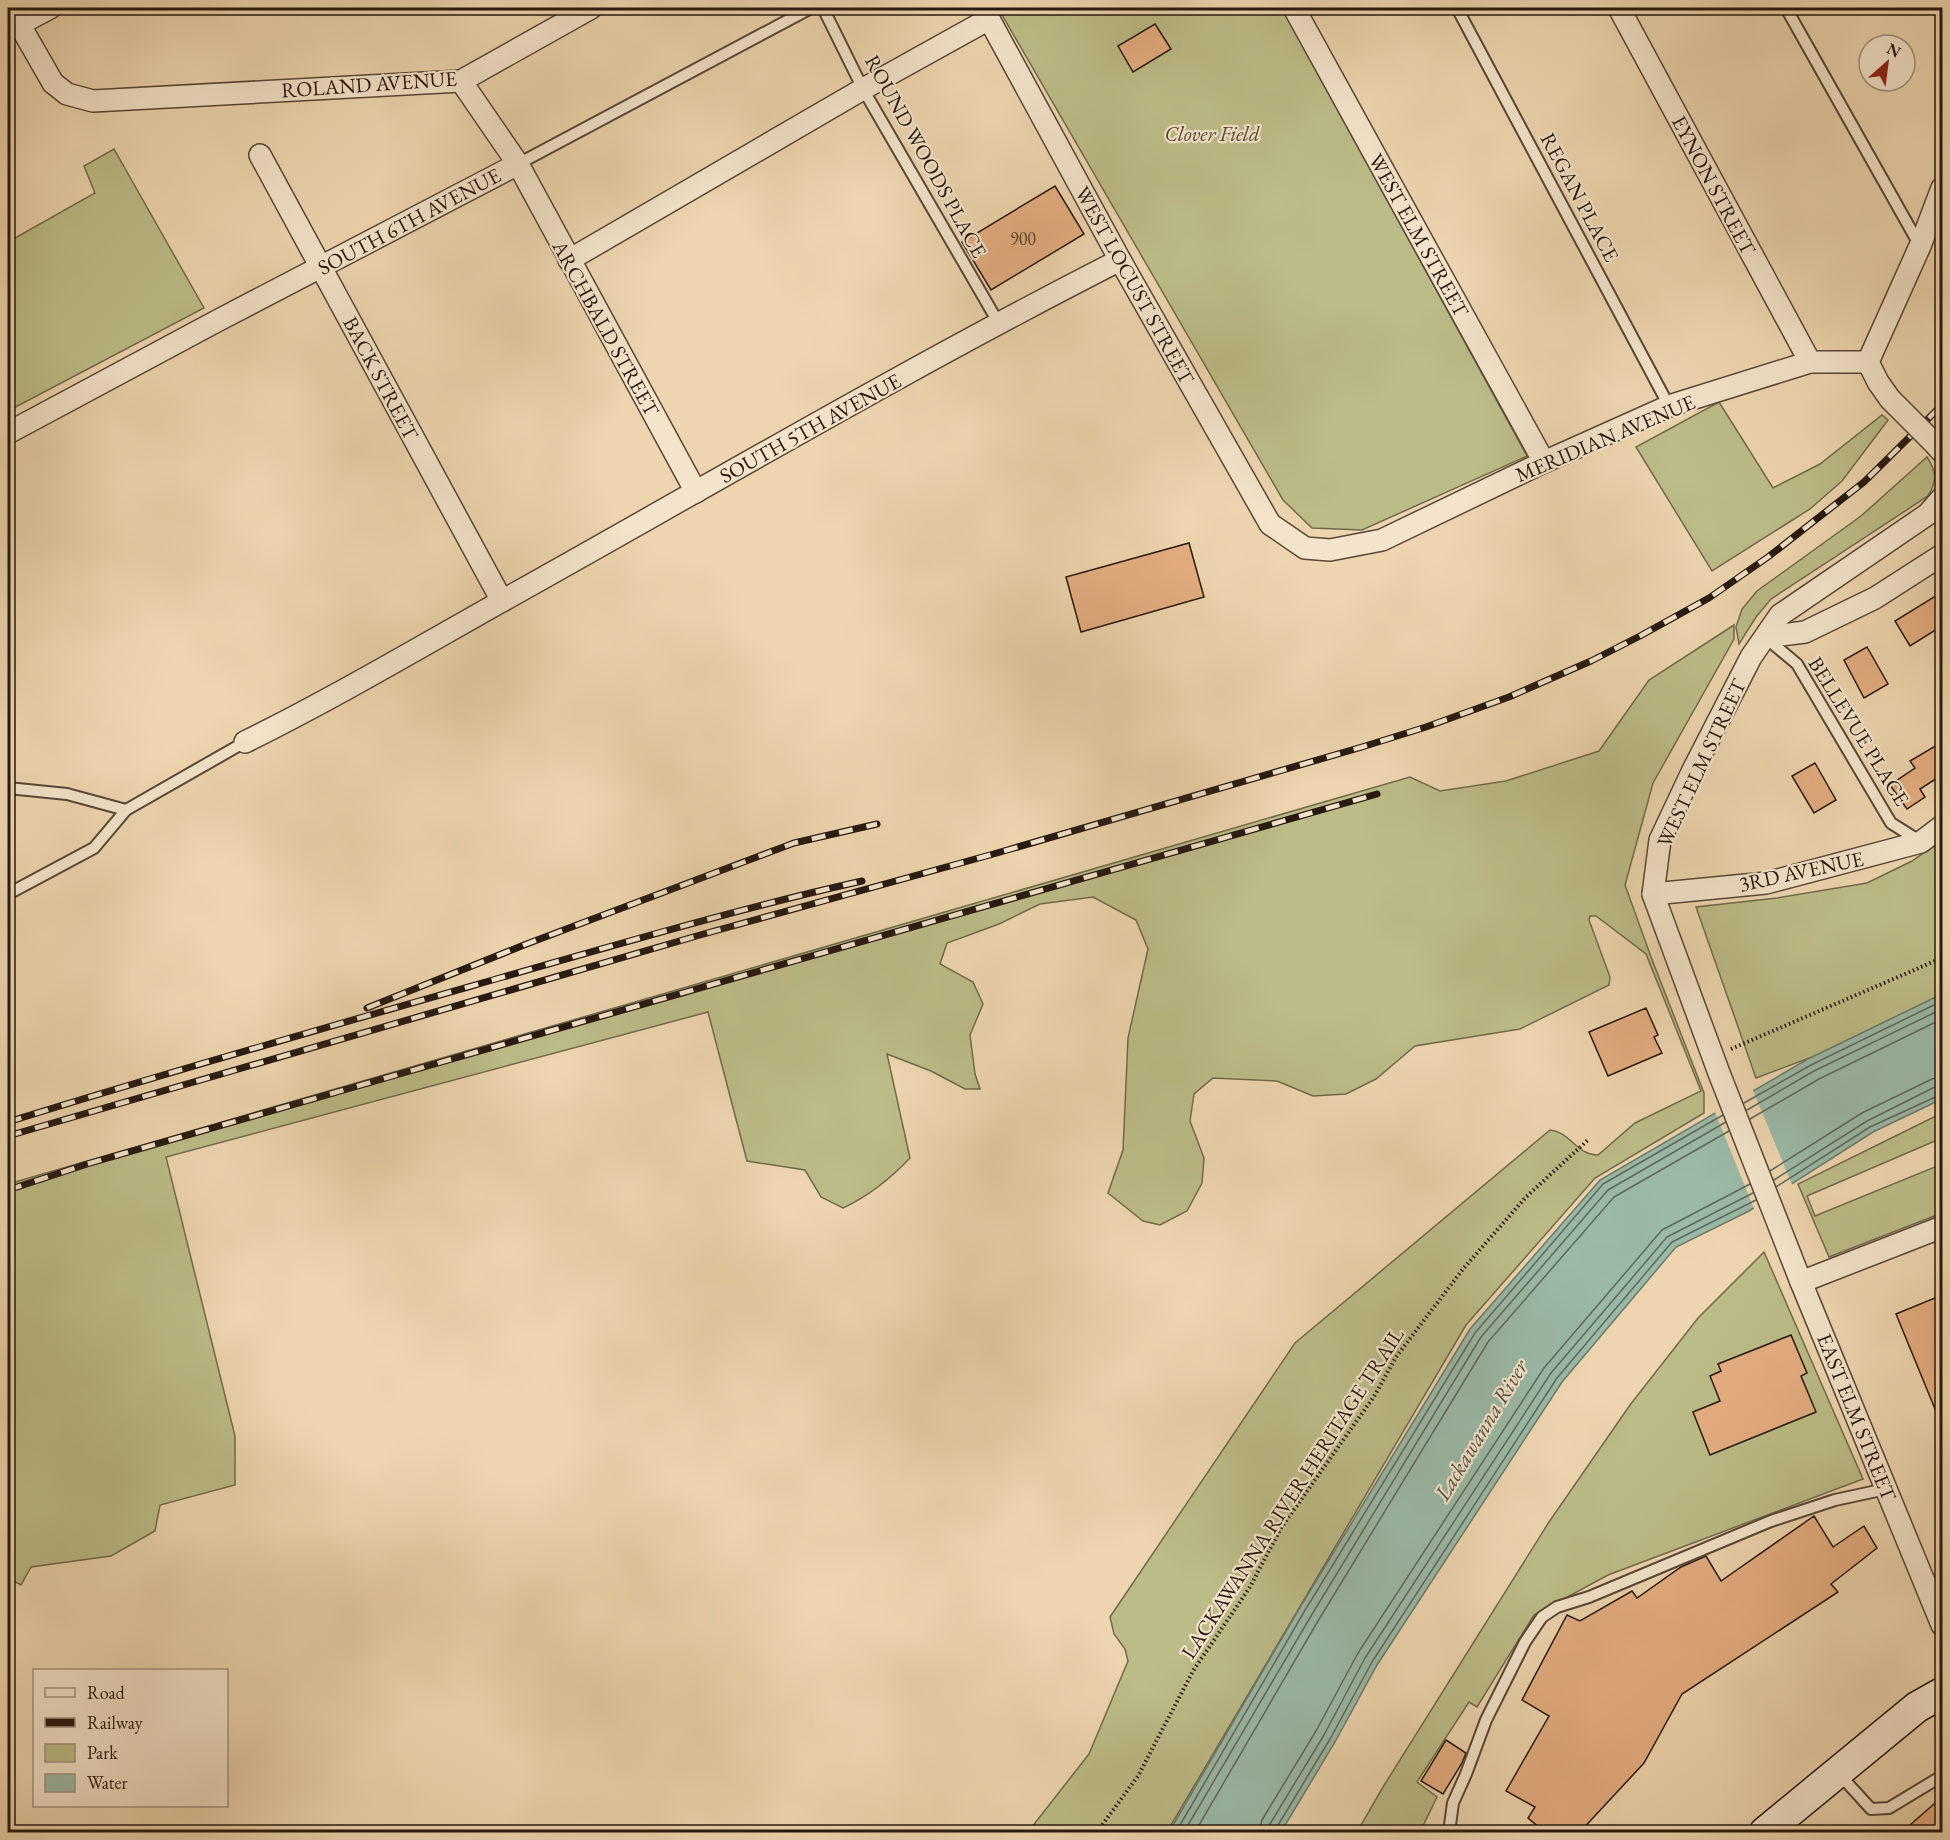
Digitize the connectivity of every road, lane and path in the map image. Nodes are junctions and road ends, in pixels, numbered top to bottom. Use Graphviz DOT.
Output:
graph roads {
  1 [pos="50,8"];
  2 [pos="591,8"];
  3 [pos="811,8"];
  4 [pos="823,8"];
  5 [pos="1294,8"];
  6 [pos="1457,8"];
  7 [pos="1618,8"];
  8 [pos="1786,8"];
  9 [pos="986,13"];
  10 [pos="15,16"];
  11 [pos="461,81"];
  12 [pos="863,89"];
  13 [pos="260,155"];
  14 [pos="518,164"];
  15 [pos="1942,188"];
  16 [pos="1920,246"];
  17 [pos="569,260"];
  18 [pos="1120,260"];
  19 [pos="321,266"];
  20 [pos="998,322"];
  21 [pos="1810,362"];
  22 [pos="1868,362"];
  23 [pos="1669,406"];
  24 [pos="8,434"];
  25 [pos="1937,447"];
  26 [pos="1544,462"];
  27 [pos="696,492"];
  28 [pos="1942,498"];
  29 [pos="1305,548"];
  30 [pos="1942,555"];
  31 [pos="502,601"];
  32 [pos="1766,637"];
  33 [pos="245,742"];
  34 [pos="8,788"];
  35 [pos="126,810"];
  36 [pos="1942,826"];
  37 [pos="1922,842"];
  38 [pos="8,894"];
  39 [pos="1653,894"];
  40 [pos="1942,958"];
  41 [pos="1716,1064"];
  42 [pos="1589,1138"];
  43 [pos="1772,1208"];
  44 [pos="1942,1227"];
  45 [pos="1801,1282"];
  46 [pos="1886,1489"];
  47 [pos="1942,1625"];
  48 [pos="1942,1693"];
  49 [pos="1838,1772"];
  50 [pos="1942,1776"];
  51 [pos="1098,1833"];
  52 [pos="1449,1833"];
  53 [pos="1765,1833"];
  1 -- 10 [label="street"];
  2 -- 11 [label="street, ROLAND AVENUE"];
  3 -- 14 [label="lane, SOUTH 6TH AVENUE"];
  4 -- 12 [label="lane, ROUND WOODS PLACE"];
  5 -- 26 [label="street, WEST ELM STREET"];
  6 -- 23 [label="lane, REGAN PLACE"];
  7 -- 21 [label="street, EYNON STREET"];
  8 -- 16 [label="lane"];
  9 -- 12 [label="street"];
  9 -- 18 [label="street, WEST LOCUST STREET"];
  10 -- 11 [label="street, ROLAND AVENUE"];
  11 -- 14 [label="street, ARCHBALD STREET"];
  12 -- 17 [label="street"];
  12 -- 20 [label="lane, ROUND WOODS PLACE"];
  13 -- 19 [label="street, BACK STREET"];
  14 -- 17 [label="street, ARCHBALD STREET"];
  14 -- 19 [label="street, SOUTH 6TH AVENUE"];
  15 -- 16 [label="street"];
  16 -- 22 [label="street"];
  17 -- 27 [label="street, ARCHBALD STREET"];
  18 -- 20 [label="street, SOUTH 5TH AVENUE"];
  18 -- 29 [label="street, WEST LOCUST STREET"];
  19 -- 24 [label="street, SOUTH 6TH AVENUE"];
  19 -- 31 [label="street, BACK STREET"];
  20 -- 27 [label="street, SOUTH 5TH AVENUE"];
  21 -- 22 [label="street, MERIDIAN AVENUE"];
  21 -- 23 [label="street, MERIDIAN AVENUE"];
  22 -- 25 [label="street, bridge"];
  23 -- 26 [label="street, MERIDIAN AVENUE"];
  26 -- 29 [label="street, MERIDIAN AVENUE"];
  27 -- 31 [label="street, SOUTH 5TH AVENUE"];
  28 -- 32 [label="street, WEST ELM STREET"];
  30 -- 32 [label="street"];
  31 -- 33 [label="street, SOUTH 5TH AVENUE"];
  32 -- 37 [label="lane, BELLEVUE PLACE"];
  32 -- 39 [label="street, WEST ELM STREET"];
  33 -- 35 [label="lane"];
  34 -- 35 [label="lane"];
  35 -- 38 [label="lane"];
  36 -- 37 [label="street, 3RD AVENUE"];
  37 -- 39 [label="street, 3RD AVENUE"];
  39 -- 41 [label="street, WEST ELM STREET"];
  40 -- 41 [label="path"];
  41 -- 43 [label="street, WEST ELM STREET"];
  42 -- 51 [label="path, LACKAWANNA RIVER HERITAGE TRAIL"];
  43 -- 45 [label="street, EAST ELM STREET"];
  44 -- 45 [label="street"];
  45 -- 46 [label="street, EAST ELM STREET"];
  46 -- 47 [label="street, EAST ELM STREET"];
  46 -- 52 [label="lane"];
  48 -- 49 [label="street"];
  49 -- 50 [label="lane"];
  49 -- 53 [label="street"];
}
